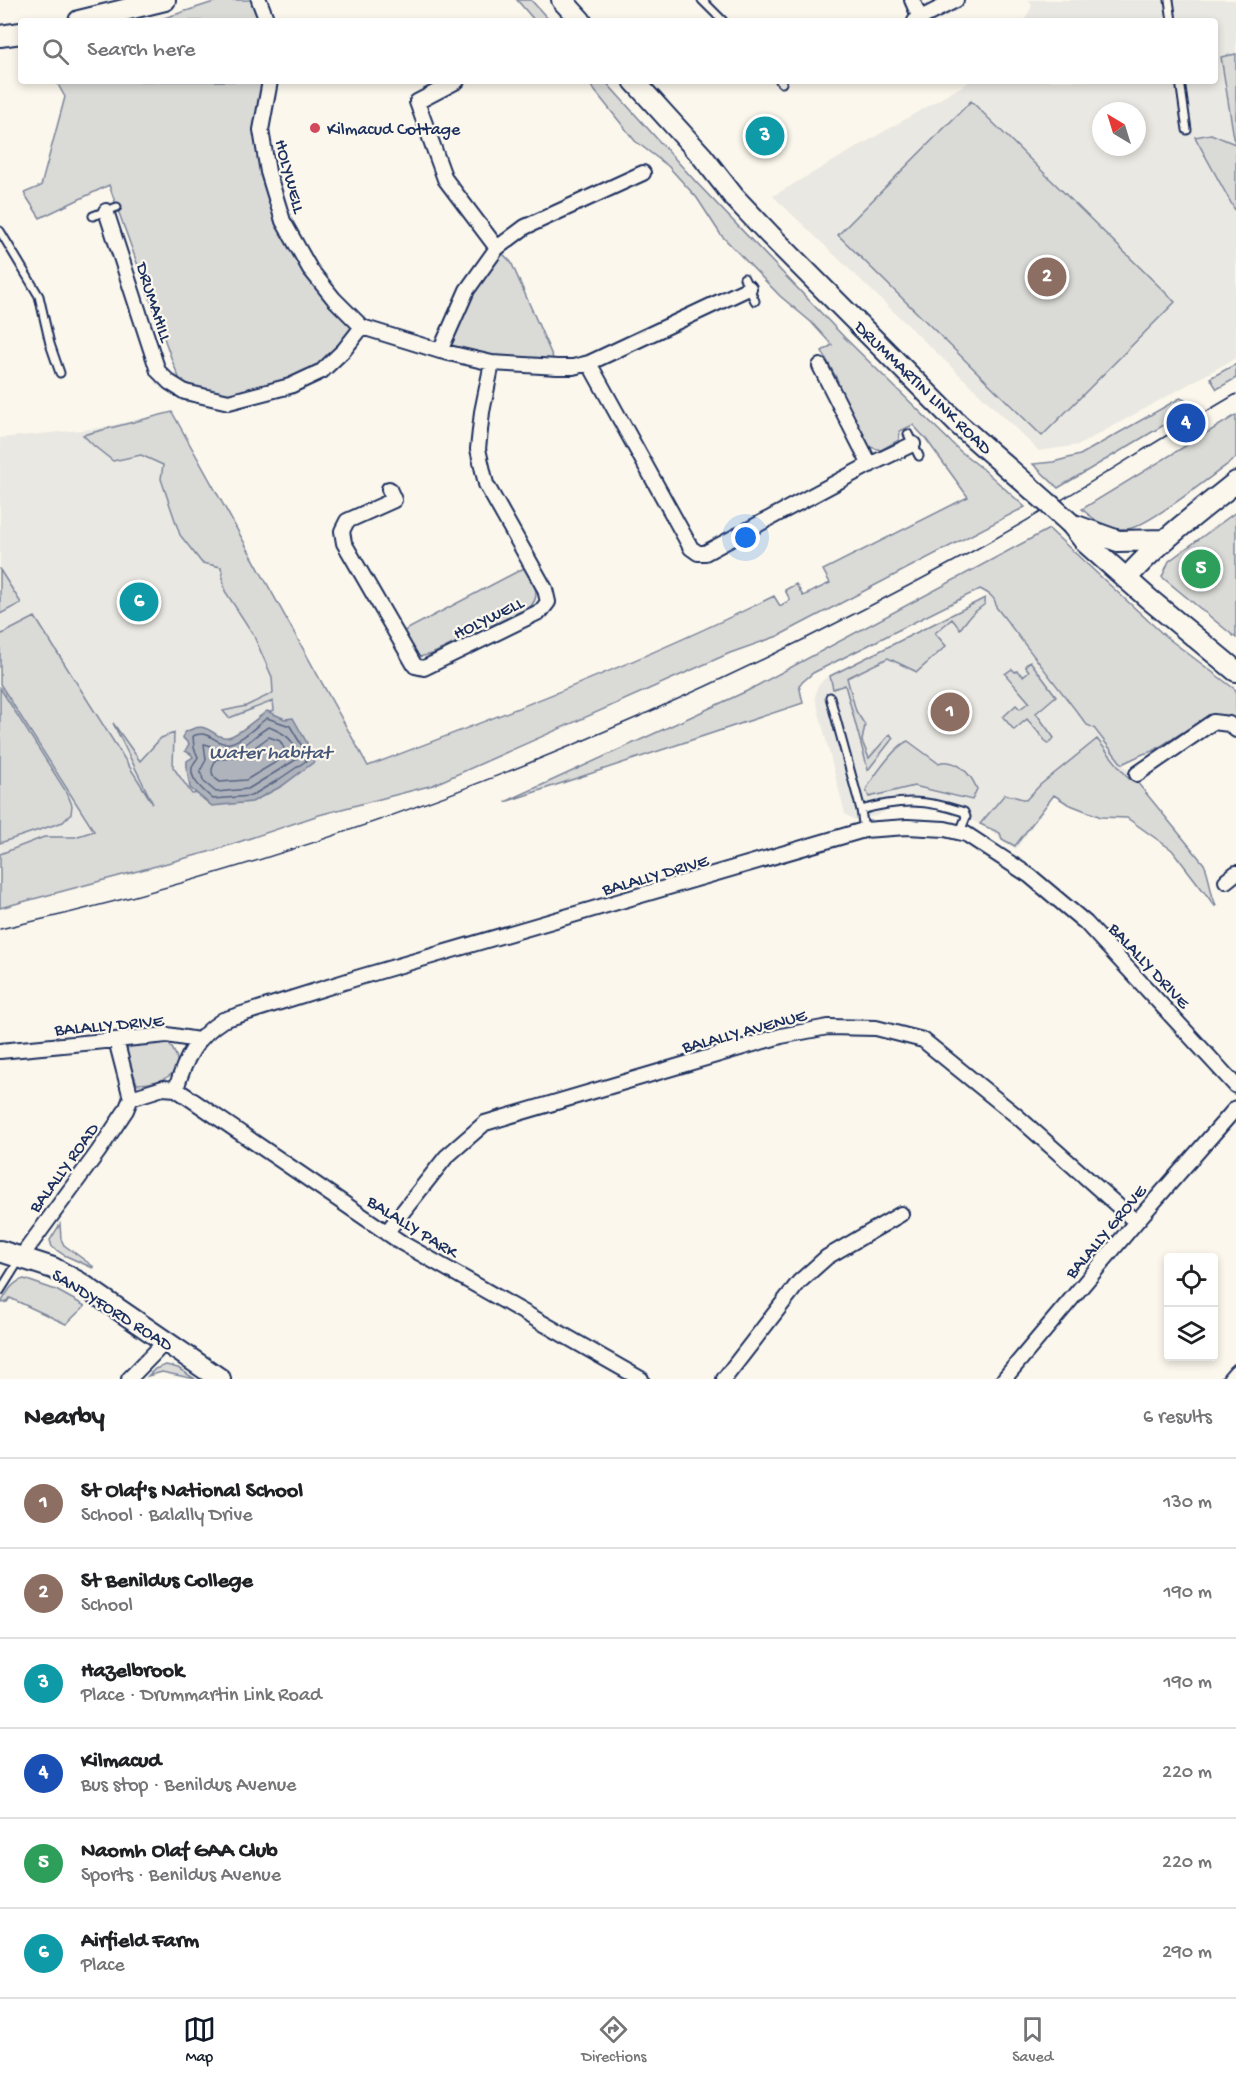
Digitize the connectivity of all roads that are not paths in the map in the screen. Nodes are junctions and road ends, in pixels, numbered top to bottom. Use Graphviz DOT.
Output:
graph roads {
  1 [pos="162,0"];
  2 [pos="562,0"];
  3 [pos="702,0"];
  4 [pos="912,0"];
  5 [pos="956,0"];
  6 [pos="1169,0"];
  7 [pos="264,1"];
  8 [pos="91,18"];
  9 [pos="267,18"];
  10 [pos="578,18"];
  11 [pos="720,18"];
  12 [pos="918,18"];
  13 [pos="920,18"];
  14 [pos="1172,18"];
  15 [pos="18,33"];
  16 [pos="0,36"];
  17 [pos="269,84"];
  18 [pos="451,84"];
  19 [pos="637,84"];
  20 [pos="1180,84"];
  21 [pos="1187,130"];
  22 [pos="643,173"];
  23 [pos="105,211"];
  24 [pos="0,231"];
  25 [pos="497,248"];
  26 [pos="746,283"];
  27 [pos="755,301"];
  28 [pos="362,327"];
  29 [pos="440,351"];
  30 [pos="492,363"];
  31 [pos="589,363"];
  32 [pos="820,366"];
  33 [pos="60,373"];
  34 [pos="913,445"];
  35 [pos="870,465"];
  36 [pos="1236,482"];
  37 [pos="389,489"];
  38 [pos="1071,524"];
  39 [pos="1165,540"];
  40 [pos="1126,579"];
  41 [pos="1236,671"];
  42 [pos="830,697"];
  43 [pos="1236,730"];
  44 [pos="1137,774"];
  45 [pos="861,810"];
  46 [pos="864,830"];
  47 [pos="960,832"];
  48 [pos="116,1040"];
  49 [pos="198,1040"];
  50 [pos="0,1051"];
  51 [pos="1236,1086"];
  52 [pos="176,1089"];
  53 [pos="131,1098"];
  54 [pos="1236,1108"];
  55 [pos="901,1214"];
  56 [pos="1136,1222"];
  57 [pos="386,1233"];
  58 [pos="0,1251"];
  59 [pos="21,1257"];
  60 [pos="0,1291"];
  61 [pos="165,1341"];
  62 [pos="1236,1372"];
  63 [pos="129,1379"];
  64 [pos="220,1379"];
  65 [pos="641,1379"];
  66 [pos="724,1379"];
  67 [pos="1004,1379"];
  68 [pos="1230,1379"];
  1 -- 8 [label="main road"];
  2 -- 10 [label="main road"];
  3 -- 11 [label="lane"];
  4 -- 12 [label="street"];
  5 -- 13 [label="street"];
  6 -- 14 [label="lane"];
  7 -- 9 [label="street"];
  15 -- 16 [label="main road"];
  17 -- 28 [label="street, HOLYWELL"];
  18 -- 25 [label="street"];
  19 -- 38 [label="main road, DRUMMARTIN LINK ROAD, bridge"];
  20 -- 21 [label="lane"];
  22 -- 25 [label="street"];
  23 -- 28 [label="street, DRUMAHILL"];
  24 -- 33 [label="lane"];
  25 -- 29 [label="street"];
  26 -- 27 [label="lane"];
  26 -- 31 [label="street, HOLYWELL"];
  28 -- 29 [label="street, HOLYWELL"];
  29 -- 30 [label="street, HOLYWELL"];
  30 -- 31 [label="street, HOLYWELL"];
  30 -- 37 [label="street, HOLYWELL"];
  31 -- 35 [label="street"];
  32 -- 35 [label="street"];
  34 -- 35 [label="street"];
  36 -- 39 [label="main road"];
  38 -- 39 [label="main road"];
  38 -- 40 [label="main road, DRUMMARTIN LINK ROAD"];
  39 -- 40 [label="main road"];
  40 -- 41 [label="main road, DRUMMARTIN LINK ROAD"];
  42 -- 45 [label="lane"];
  43 -- 44 [label="street"];
  45 -- 46 [label="lane"];
  45 -- 47 [label="lane"];
  46 -- 47 [label="street, BALALLY DRIVE"];
  46 -- 49 [label="street, BALALLY DRIVE"];
  47 -- 51 [label="street, BALALLY DRIVE"];
  48 -- 49 [label="street, BALALLY DRIVE"];
  48 -- 50 [label="street, BALALLY DRIVE"];
  48 -- 53 [label="street"];
  49 -- 52 [label="street"];
  52 -- 53 [label="street"];
  52 -- 57 [label="street, BALALLY PARK"];
  53 -- 59 [label="street, BALALLY ROAD"];
  54 -- 56 [label="street, BALALLY GROVE"];
  55 -- 66 [label="street"];
  56 -- 57 [label="street, BALALLY AVENUE"];
  56 -- 67 [label="street, BALALLY GROVE"];
  57 -- 65 [label="street, BALALLY PARK"];
  58 -- 59 [label="main road, SANDYFORD ROAD"];
  59 -- 60 [label="lane"];
  59 -- 61 [label="main road, SANDYFORD ROAD"];
  61 -- 63 [label="street"];
  61 -- 64 [label="main road, SANDYFORD ROAD"];
  62 -- 68 [label="street"];
}
